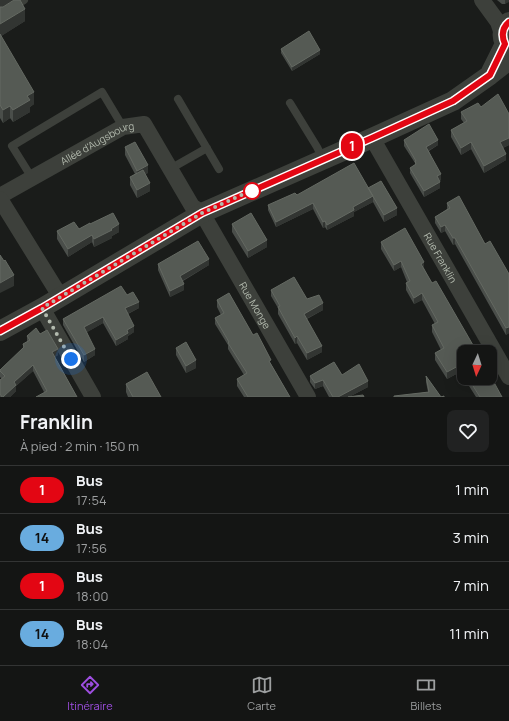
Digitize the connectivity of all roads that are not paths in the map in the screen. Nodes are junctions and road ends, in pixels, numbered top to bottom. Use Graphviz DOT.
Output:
graph roads {
  1 [pos="24,0"];
  2 [pos="483,1"];
  3 [pos="0,15"];
  4 [pos="507,38"];
  5 [pos="178,99"];
  6 [pos="290,103"];
  7 [pos="123,127"];
  8 [pos="372,138"];
  9 [pos="207,148"];
  10 [pos="323,159"];
  11 [pos="170,169"];
  12 [pos="220,169"];
  13 [pos="32,178"];
  14 [pos="0,198"];
  15 [pos="202,213"];
  16 [pos="60,296"];
  17 [pos="42,308"];
  18 [pos="0,331"];
  19 [pos="509,377"];
  20 [pos="93,397"];
  21 [pos="308,397"];
  1 -- 3 [label="lane"];
  2 -- 4 [label="street"];
  4 -- 8 [label="street"];
  5 -- 9 [label="lane"];
  6 -- 10 [label="lane"];
  7 -- 11 [label="street, Allée d'Augsbourg"];
  7 -- 13 [label="street, Allée d'Augsbourg"];
  7 -- 13 [label="lane"];
  8 -- 10 [label="street"];
  8 -- 19 [label="street, Rue Franklin"];
  9 -- 11 [label="lane"];
  9 -- 12 [label="lane"];
  10 -- 15 [label="street"];
  11 -- 15 [label="street, Allée d'Augsbourg"];
  13 -- 14 [label="street, Allée d'Augsbourg"];
  14 -- 16 [label="street"];
  15 -- 16 [label="street"];
  15 -- 21 [label="street, Rue Monge"];
  16 -- 17 [label="street"];
  17 -- 18 [label="street"];
  17 -- 20 [label="street"];
}
